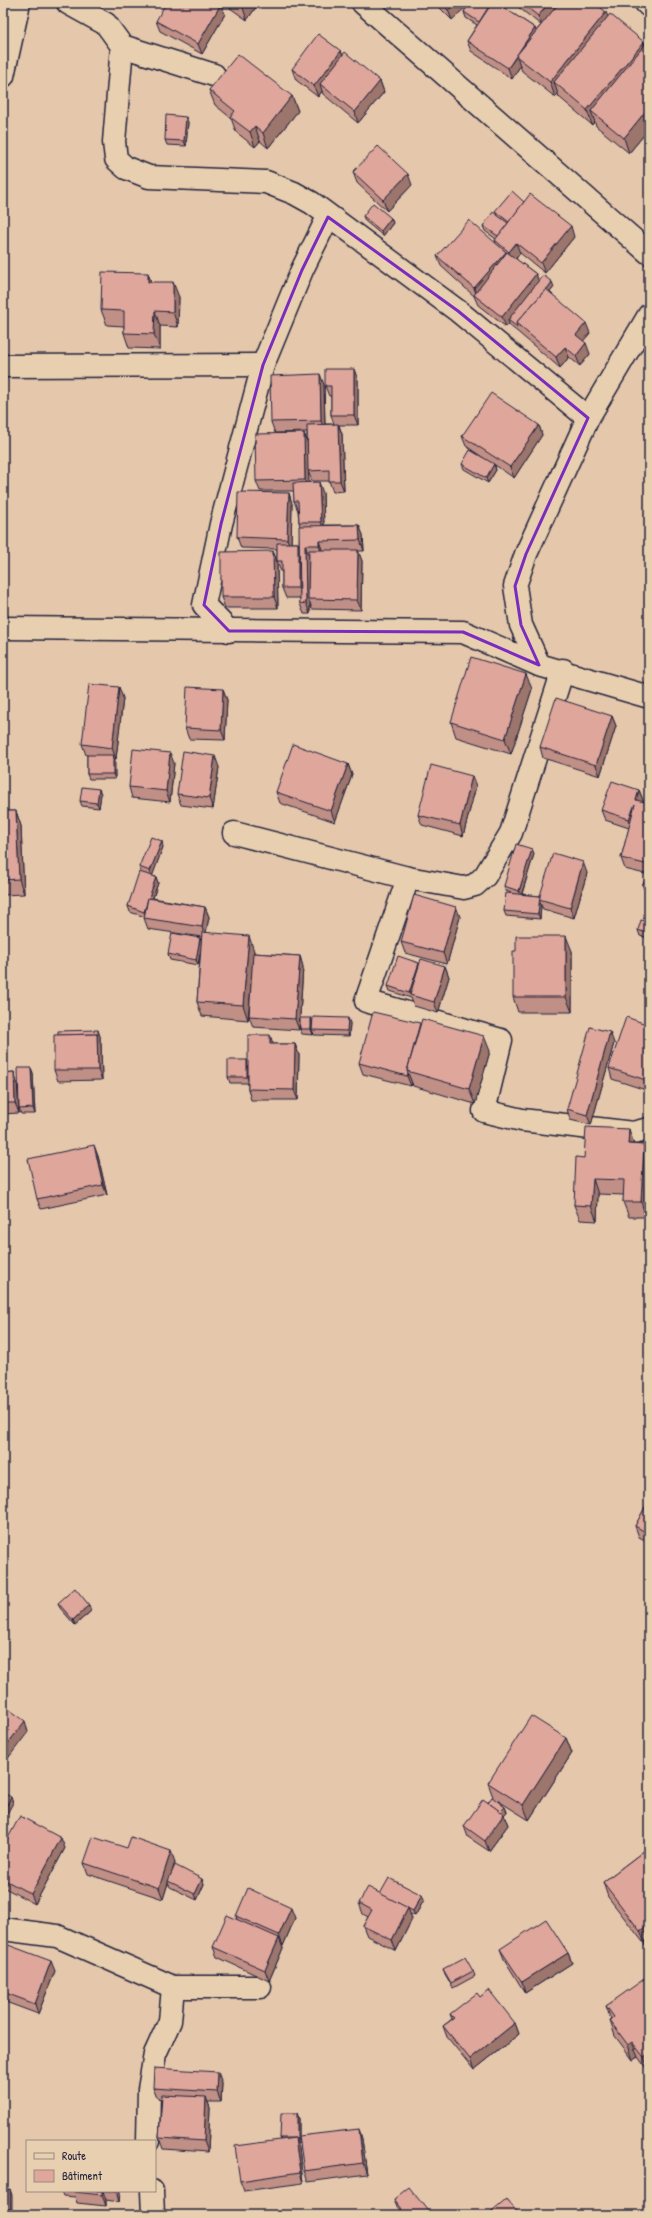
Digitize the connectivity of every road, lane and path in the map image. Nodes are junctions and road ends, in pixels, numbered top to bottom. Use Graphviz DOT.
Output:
graph roads {
  1 [pos="19,3"];
  2 [pos="68,3"];
  3 [pos="363,3"];
  4 [pos="646,3"];
  5 [pos="649,6"];
  6 [pos="122,46"];
  7 [pos="214,75"];
  8 [pos="3,76"];
  9 [pos="328,217"];
  10 [pos="649,253"];
  11 [pos="649,315"];
  12 [pos="263,365"];
  13 [pos="3,366"];
  14 [pos="588,418"];
  15 [pos="3,628"];
  16 [pos="229,631"];
  17 [pos="538,665"];
  18 [pos="564,670"];
  19 [pos="649,696"];
  20 [pos="234,833"];
  21 [pos="408,878"];
  22 [pos="649,1129"];
  23 [pos="3,1929"];
  24 [pos="173,1987"];
  25 [pos="260,1987"];
  26 [pos="148,2140"];
  27 [pos="152,2192"];
  28 [pos="153,2215"];
  1 -- 8 [label="street"];
  2 -- 6 [label="street"];
  3 -- 10 [label="street"];
  4 -- 5 [label="street"];
  6 -- 7 [label="street"];
  6 -- 9 [label="street"];
  9 -- 12 [label="street"];
  9 -- 14 [label="street"];
  11 -- 14 [label="street"];
  12 -- 13 [label="street"];
  12 -- 16 [label="street"];
  14 -- 17 [label="street"];
  15 -- 16 [label="street"];
  16 -- 17 [label="street"];
  17 -- 18 [label="street"];
  18 -- 19 [label="street"];
  18 -- 21 [label="street"];
  20 -- 21 [label="street"];
  21 -- 22 [label="street"];
  23 -- 24 [label="street"];
  24 -- 25 [label="street"];
  24 -- 26 [label="street"];
  27 -- 28 [label="street"];
}
